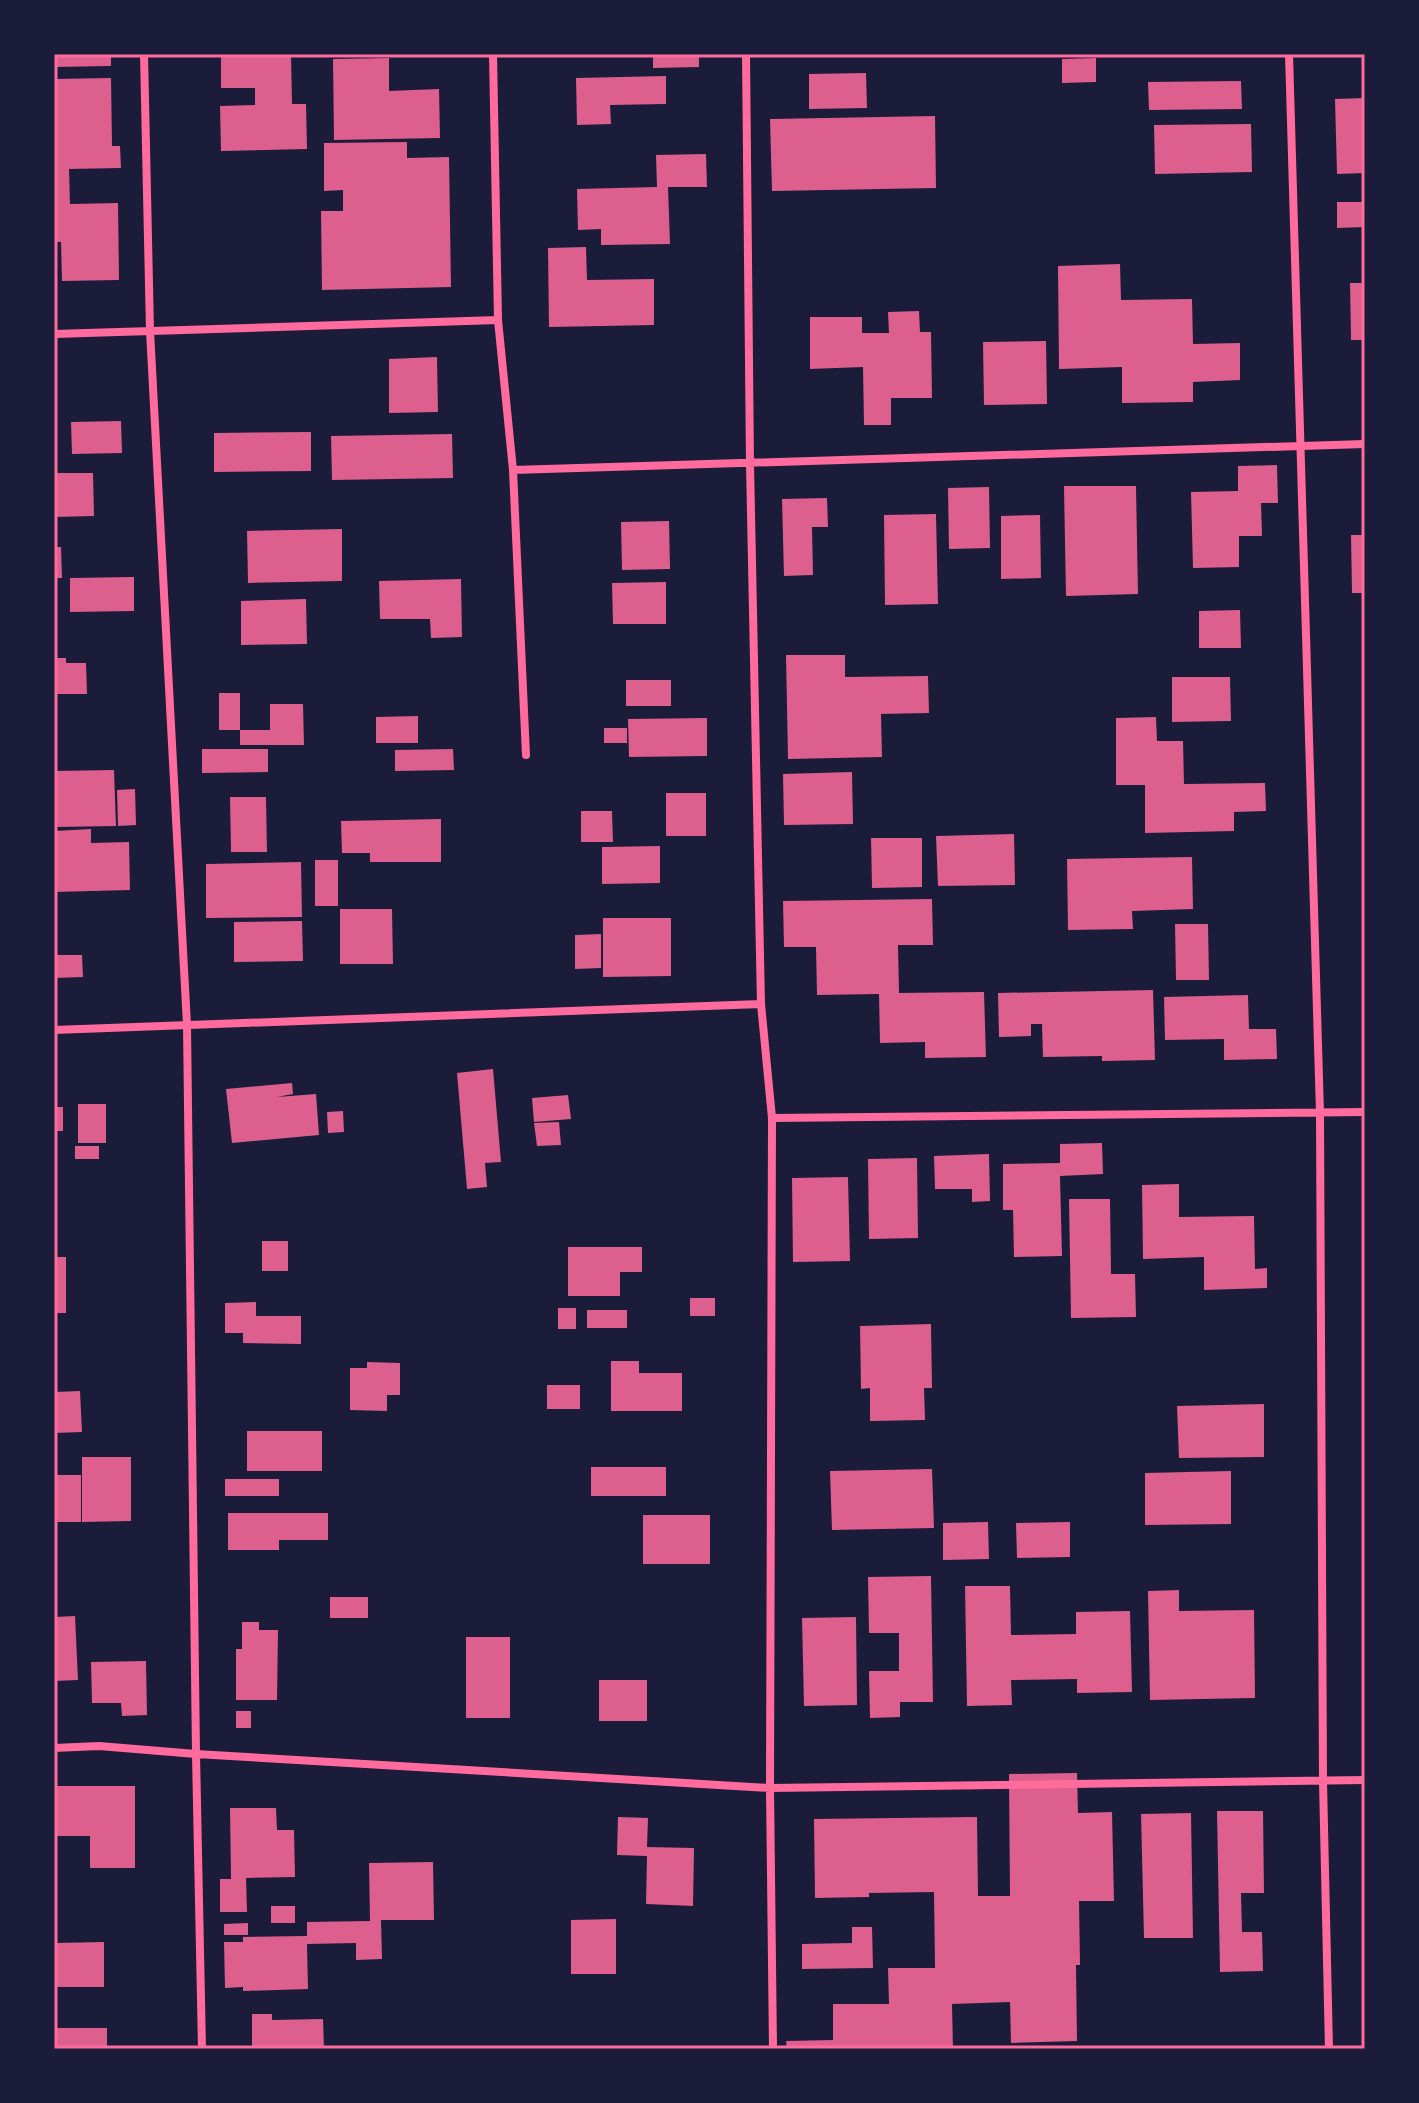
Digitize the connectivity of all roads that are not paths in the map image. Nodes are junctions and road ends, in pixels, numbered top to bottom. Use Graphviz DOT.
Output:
graph roads {
  1 [pos="144,54"];
  2 [pos="493,54"];
  3 [pos="746,54"];
  4 [pos="1289,54"];
  5 [pos="498,320"];
  6 [pos="150,331"];
  7 [pos="54,334"];
  8 [pos="1365,444"];
  9 [pos="1300,445"];
  10 [pos="750,464"];
  11 [pos="513,470"];
  12 [pos="526,755"];
  13 [pos="761,1004"];
  14 [pos="187,1025"];
  15 [pos="54,1030"];
  16 [pos="1365,1112"];
  17 [pos="1320,1113"];
  18 [pos="772,1118"];
  19 [pos="54,1748"];
  20 [pos="196,1754"];
  21 [pos="1365,1780"];
  22 [pos="1323,1782"];
  23 [pos="770,1788"];
  24 [pos="202,2049"];
  25 [pos="773,2049"];
  26 [pos="1329,2049"];
  1 -- 6 [label="street"];
  2 -- 5 [label="street"];
  3 -- 10 [label="street"];
  4 -- 9 [label="street"];
  5 -- 6 [label="street"];
  5 -- 11 [label="street"];
  6 -- 7 [label="street"];
  6 -- 14 [label="street"];
  8 -- 9 [label="street"];
  9 -- 10 [label="street"];
  9 -- 17 [label="street"];
  10 -- 11 [label="street"];
  10 -- 13 [label="street"];
  11 -- 12 [label="street"];
  13 -- 14 [label="street"];
  13 -- 18 [label="street"];
  14 -- 15 [label="street"];
  14 -- 20 [label="street"];
  16 -- 17 [label="street"];
  17 -- 18 [label="street"];
  17 -- 22 [label="street"];
  18 -- 23 [label="street"];
  19 -- 20 [label="street"];
  20 -- 23 [label="street"];
  20 -- 24 [label="street"];
  21 -- 22 [label="street"];
  22 -- 23 [label="street"];
  22 -- 26 [label="street"];
  23 -- 25 [label="street"];
}
